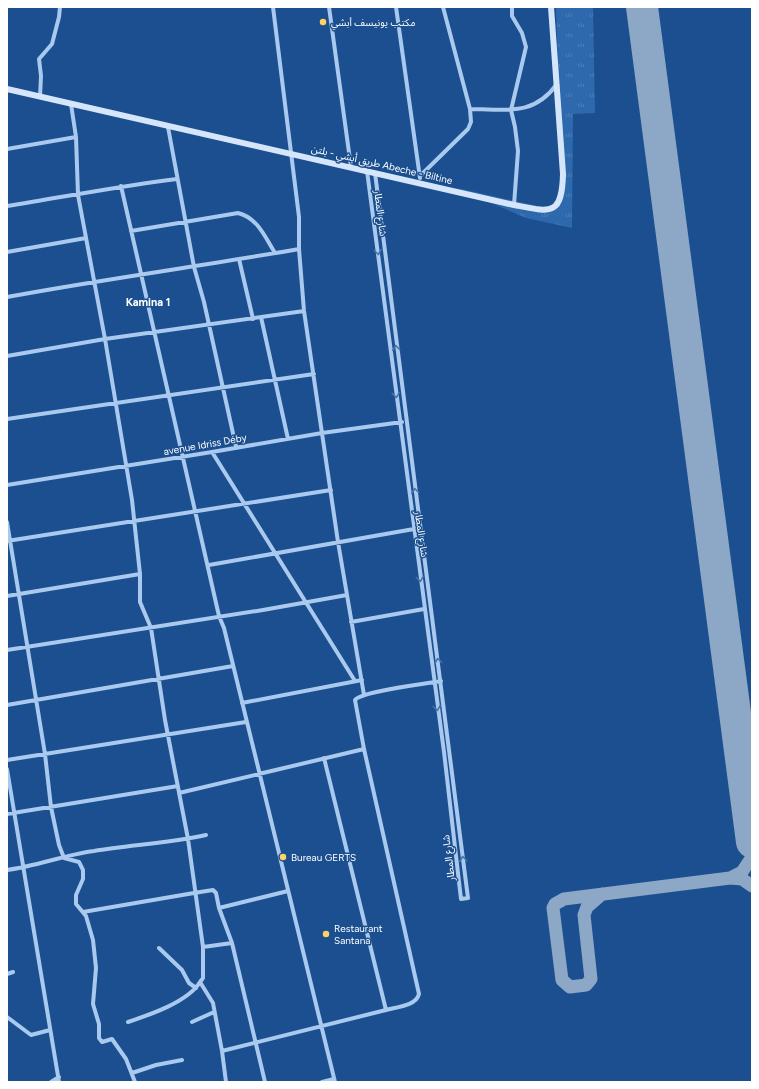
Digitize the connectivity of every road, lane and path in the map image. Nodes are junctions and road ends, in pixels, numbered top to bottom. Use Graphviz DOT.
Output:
graph roads {
  1 [pos="60,7"];
  2 [pos="273,7"];
  3 [pos="329,7"];
  4 [pos="396,7"];
  5 [pos="443,7"];
  6 [pos="512,7"];
  7 [pos="551,7"];
  8 [pos="557,83"];
  9 [pos="7,89"];
  10 [pos="40,97"];
  11 [pos="71,104"];
  12 [pos="470,109"];
  13 [pos="511,110"];
  14 [pos="168,126"];
  15 [pos="76,137"];
  16 [pos="7,149"];
  17 [pos="292,154"];
  18 [pos="351,167"];
  19 [pos="367,172"];
  20 [pos="375,173"];
  21 [pos="177,179"];
  22 [pos="420,180"];
  23 [pos="121,186"];
  24 [pos="78,195"];
  25 [pos="514,205"];
  26 [pos="7,206"];
  27 [pos="185,223"];
  28 [pos="131,231"];
  29 [pos="86,238"];
  30 [pos="299,249"];
  31 [pos="7,252"];
  32 [pos="275,253"];
  33 [pos="239,259"];
  34 [pos="194,268"];
  35 [pos="141,274"];
  36 [pos="95,282"];
  37 [pos="388,283"];
  38 [pos="382,284"];
  39 [pos="7,297"];
  40 [pos="304,311"];
  41 [pos="261,317"];
  42 [pos="253,319"];
  43 [pos="209,324"];
  44 [pos="155,332"];
  45 [pos="105,338"];
  46 [pos="7,356"];
  47 [pos="399,368"];
  48 [pos="393,369"];
  49 [pos="314,374"];
  50 [pos="275,379"];
  51 [pos="222,388"];
  52 [pos="169,396"];
  53 [pos="115,404"];
  54 [pos="7,419"];
  55 [pos="399,421"];
  56 [pos="406,422"];
  57 [pos="322,433"];
  58 [pos="288,439"];
  59 [pos="236,447"];
  60 [pos="212,452"];
  61 [pos="182,456"];
  62 [pos="126,466"];
  63 [pos="7,485"];
  64 [pos="332,490"];
  65 [pos="245,504"];
  66 [pos="196,511"];
  67 [pos="135,520"];
  68 [pos="7,522"];
  69 [pos="414,529"];
  70 [pos="9,541"];
  71 [pos="338,542"];
  72 [pos="276,554"];
  73 [pos="209,565"];
  74 [pos="140,574"];
  75 [pos="18,594"];
  76 [pos="347,595"];
  77 [pos="7,596"];
  78 [pos="304,602"];
  79 [pos="424,609"];
  80 [pos="219,616"];
  81 [pos="351,622"];
  82 [pos="151,628"];
  83 [pos="27,647"];
  84 [pos="7,650"];
  85 [pos="233,666"];
  86 [pos="159,679"];
  87 [pos="362,680"];
  88 [pos="354,681"];
  89 [pos="441,681"];
  90 [pos="434,682"];
  91 [pos="364,694"];
  92 [pos="35,700"];
  93 [pos="242,703"];
  94 [pos="7,705"];
  95 [pos="246,722"];
  96 [pos="168,734"];
  97 [pos="364,749"];
  98 [pos="45,754"];
  99 [pos="324,758"];
  100 [pos="7,760"];
  101 [pos="7,769"];
  102 [pos="258,774"];
  103 [pos="178,786"];
  104 [pos="179,793"];
  105 [pos="51,807"];
  106 [pos="14,813"];
  107 [pos="7,814"];
  108 [pos="206,835"];
  109 [pos="188,839"];
  110 [pos="64,858"];
  111 [pos="24,868"];
  112 [pos="7,870"];
  113 [pos="288,891"];
  114 [pos="194,893"];
  115 [pos="219,908"];
  116 [pos="83,912"];
  117 [pos="232,943"];
  118 [pos="203,947"];
  119 [pos="159,948"];
  120 [pos="13,972"];
  121 [pos="7,974"];
  122 [pos="200,982"];
  123 [pos="196,988"];
  124 [pos="386,1010"];
  125 [pos="214,1012"];
  126 [pos="7,1017"];
  127 [pos="128,1022"];
  128 [pos="192,1022"];
  129 [pos="321,1027"];
  130 [pos="50,1030"];
  131 [pos="256,1041"];
  132 [pos="222,1051"];
  133 [pos="182,1060"];
  134 [pos="132,1072"];
  135 [pos="59,1080"];
  136 [pos="334,1081"];
  137 [pos="51,1082"];
  138 [pos="135,1082"];
  139 [pos="226,1082"];
  140 [pos="265,1082"];
  141 [pos="322,1082"];
  1 -- 10 [label="street"];
  2 -- 17 [label="street"];
  3 -- 18 [label="street"];
  4 -- 22 [label="street"];
  5 -- 12 [label="street"];
  6 -- 13 [label="street"];
  7 -- 8 [label="main road, طريق أبشي - بلتن Abeche - Biltine"];
  8 -- 13 [label="street"];
  8 -- 25 [label="main road, طريق أبشي - بلتن Abeche - Biltine"];
  9 -- 10 [label="main road, طريق أبشي - بلتن Abeche - Biltine"];
  10 -- 11 [label="main road, طريق أبشي - بلتن Abeche - Biltine"];
  11 -- 14 [label="main road, طريق أبشي - بلتن Abeche - Biltine"];
  11 -- 15 [label="street"];
  12 -- 13 [label="street"];
  12 -- 22 [label="street"];
  13 -- 25 [label="street"];
  14 -- 17 [label="main road, طريق أبشي - بلتن Abeche - Biltine"];
  14 -- 21 [label="street"];
  15 -- 16 [label="street"];
  15 -- 24 [label="street"];
  17 -- 18 [label="main road, طريق أبشي - بلتن Abeche - Biltine"];
  17 -- 30 [label="street"];
  18 -- 19 [label="main road, طريق أبشي - بلتن Abeche - Biltine"];
  19 -- 20 [label="main road, طريق أبشي - بلتن Abeche - Biltine"];
  19 -- 38 [label="street, شارع المطار, one-way"];
  20 -- 22 [label="main road, طريق أبشي - بلتن Abeche - Biltine"];
  20 -- 37 [label="street, شارع المطار"];
  21 -- 23 [label="street"];
  21 -- 27 [label="street"];
  22 -- 25 [label="main road, طريق أبشي - بلتن Abeche - Biltine"];
  23 -- 24 [label="street"];
  23 -- 28 [label="street"];
  24 -- 26 [label="street"];
  24 -- 29 [label="street"];
  27 -- 28 [label="street"];
  27 -- 32 [label="street"];
  27 -- 34 [label="street"];
  28 -- 35 [label="street"];
  29 -- 31 [label="street"];
  29 -- 36 [label="street"];
  30 -- 32 [label="street"];
  30 -- 40 [label="street"];
  32 -- 33 [label="street"];
  33 -- 34 [label="street"];
  33 -- 42 [label="street"];
  34 -- 35 [label="street"];
  34 -- 43 [label="street"];
  35 -- 36 [label="street"];
  35 -- 44 [label="street"];
  36 -- 39 [label="street"];
  36 -- 45 [label="street"];
  37 -- 38 [label="street"];
  47 -- 37 [label="street, شارع المطار, one-way"];
  38 -- 48 [label="street, شارع المطار"];
  40 -- 41 [label="street"];
  40 -- 49 [label="street"];
  41 -- 42 [label="street"];
  41 -- 50 [label="street"];
  42 -- 43 [label="street"];
  43 -- 44 [label="street"];
  43 -- 51 [label="street"];
  44 -- 45 [label="street"];
  44 -- 52 [label="street"];
  45 -- 46 [label="street"];
  45 -- 53 [label="street"];
  47 -- 48 [label="street"];
  47 -- 56 [label="street, شارع المطار"];
  48 -- 55 [label="street, شارع المطار, one-way"];
  49 -- 50 [label="street"];
  49 -- 57 [label="street"];
  50 -- 51 [label="street"];
  50 -- 58 [label="street"];
  51 -- 52 [label="street"];
  51 -- 59 [label="street"];
  52 -- 53 [label="street"];
  52 -- 61 [label="street"];
  53 -- 54 [label="street"];
  53 -- 62 [label="street"];
  55 -- 56 [label="street, avenue Idriss Déby"];
  55 -- 57 [label="street, avenue Idriss Déby"];
  55 -- 69 [label="street, شارع المطار"];
  89 -- 56 [label="street, شارع المطار, one-way"];
  57 -- 58 [label="street, avenue Idriss Déby"];
  57 -- 64 [label="street"];
  58 -- 59 [label="street, avenue Idriss Déby"];
  59 -- 60 [label="street, avenue Idriss Déby"];
  60 -- 61 [label="street, avenue Idriss Déby"];
  60 -- 65 [label="street"];
  61 -- 62 [label="street, avenue Idriss Déby"];
  61 -- 66 [label="street"];
  62 -- 63 [label="street, avenue Idriss Déby"];
  62 -- 67 [label="street"];
  64 -- 65 [label="street"];
  64 -- 71 [label="street"];
  65 -- 66 [label="street"];
  65 -- 72 [label="street"];
  66 -- 67 [label="street"];
  66 -- 73 [label="street"];
  67 -- 70 [label="street"];
  67 -- 74 [label="street"];
  68 -- 70 [label="street"];
  69 -- 71 [label="street"];
  69 -- 79 [label="street, شارع المطار, one-way"];
  70 -- 75 [label="street"];
  71 -- 72 [label="street"];
  71 -- 76 [label="street"];
  72 -- 73 [label="street"];
  72 -- 78 [label="street"];
  73 -- 80 [label="street"];
  74 -- 75 [label="street"];
  74 -- 82 [label="street"];
  75 -- 77 [label="street"];
  75 -- 83 [label="street"];
  76 -- 78 [label="street"];
  76 -- 81 [label="street"];
  78 -- 80 [label="street"];
  78 -- 88 [label="street"];
  79 -- 81 [label="street"];
  79 -- 90 [label="street, شارع المطار"];
  80 -- 82 [label="street"];
  80 -- 85 [label="street"];
  81 -- 87 [label="street"];
  82 -- 83 [label="street"];
  82 -- 86 [label="street"];
  83 -- 84 [label="street"];
  83 -- 92 [label="street"];
  85 -- 86 [label="street"];
  85 -- 93 [label="street"];
  86 -- 92 [label="street"];
  86 -- 96 [label="street"];
  87 -- 88 [label="street"];
  87 -- 91 [label="street"];
  88 -- 93 [label="street"];
  89 -- 90 [label="street"];
  90 -- 89 [label="street, شارع المطار, one-way"];
  90 -- 91 [label="street"];
  91 -- 97 [label="street"];
  92 -- 94 [label="street"];
  92 -- 98 [label="street"];
  93 -- 95 [label="street"];
  95 -- 96 [label="street"];
  95 -- 102 [label="street"];
  96 -- 98 [label="street"];
  96 -- 103 [label="street"];
  97 -- 99 [label="street"];
  97 -- 124 [label="street"];
  98 -- 100 [label="street"];
  98 -- 105 [label="street"];
  99 -- 102 [label="street"];
  99 -- 124 [label="street"];
  101 -- 106 [label="street"];
  102 -- 104 [label="street"];
  102 -- 113 [label="street"];
  103 -- 104 [label="street"];
  103 -- 105 [label="street"];
  104 -- 109 [label="street"];
  105 -- 106 [label="street"];
  105 -- 110 [label="street"];
  106 -- 107 [label="street"];
  106 -- 111 [label="street"];
  108 -- 109 [label="street"];
  109 -- 110 [label="street"];
  109 -- 114 [label="street"];
  110 -- 111 [label="street"];
  110 -- 116 [label="street"];
  111 -- 112 [label="street"];
  111 -- 130 [label="street"];
  113 -- 115 [label="street"];
  113 -- 129 [label="street"];
  114 -- 115 [label="street"];
  114 -- 116 [label="street"];
  114 -- 118 [label="street"];
  115 -- 117 [label="street"];
  116 -- 134 [label="street"];
  117 -- 118 [label="street"];
  117 -- 131 [label="street"];
  118 -- 122 [label="street"];
  119 -- 123 [label="street"];
  120 -- 121 [label="street"];
  122 -- 123 [label="street"];
  122 -- 125 [label="street"];
  123 -- 127 [label="street"];
  124 -- 129 [label="street"];
  125 -- 128 [label="street"];
  125 -- 132 [label="street"];
  126 -- 130 [label="street"];
  129 -- 131 [label="street"];
  129 -- 136 [label="street"];
  130 -- 135 [label="street"];
  131 -- 132 [label="street"];
  131 -- 140 [label="street"];
  132 -- 139 [label="street"];
  133 -- 134 [label="street"];
  134 -- 138 [label="street"];
  135 -- 137 [label="street"];
  136 -- 141 [label="street"];
}
